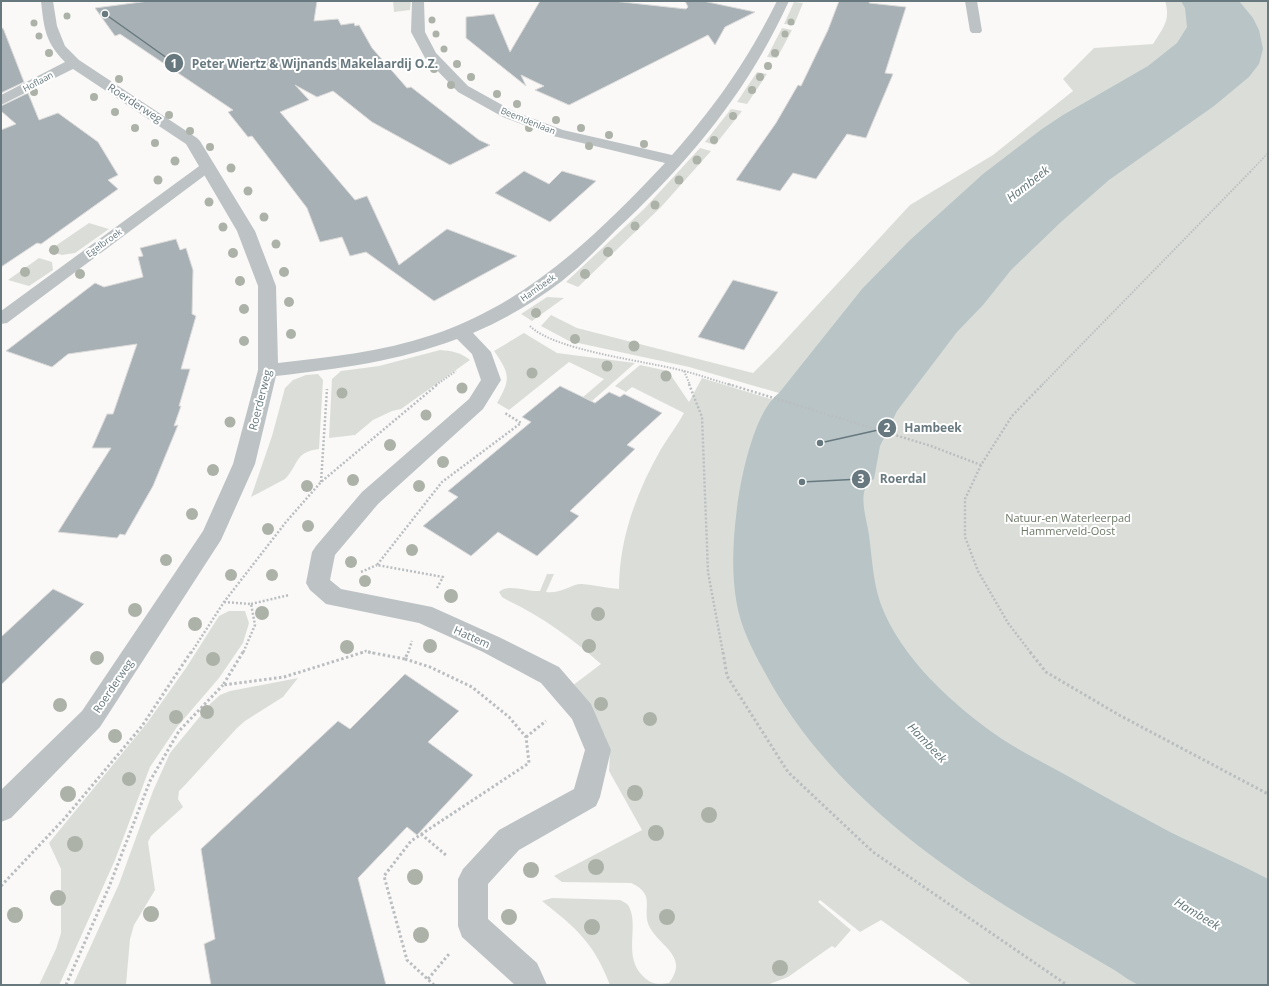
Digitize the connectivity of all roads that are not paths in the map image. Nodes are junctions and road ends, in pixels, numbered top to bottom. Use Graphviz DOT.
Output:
graph roads {
  1 [pos="47,1"];
  2 [pos="418,1"];
  3 [pos="783,1"];
  4 [pos="971,1"];
  5 [pos="976,31"];
  6 [pos="74,63"];
  7 [pos="1,101"];
  8 [pos="676,161"];
  9 [pos="207,167"];
  10 [pos="1,319"];
  11 [pos="461,332"];
  12 [pos="268,370"];
  13 [pos="1,809"];
  14 [pos="531,985"];
  1 -- 6 [label="street, Roerderweg"];
  2 -- 8 [label="street, Beemdenlaan"];
  3 -- 8 [label="street, Hambeek"];
  4 -- 5 [label="lane"];
  6 -- 7 [label="street, Hoflaan"];
  6 -- 9 [label="street, Roerderweg"];
  8 -- 11 [label="street, Hambeek"];
  9 -- 10 [label="lane, Egelbroek"];
  9 -- 12 [label="street, Roerderweg"];
  11 -- 12 [label="street, Hambeek"];
  11 -- 14 [label="street, Hattem"];
  12 -- 13 [label="street, Roerderweg"];
}
